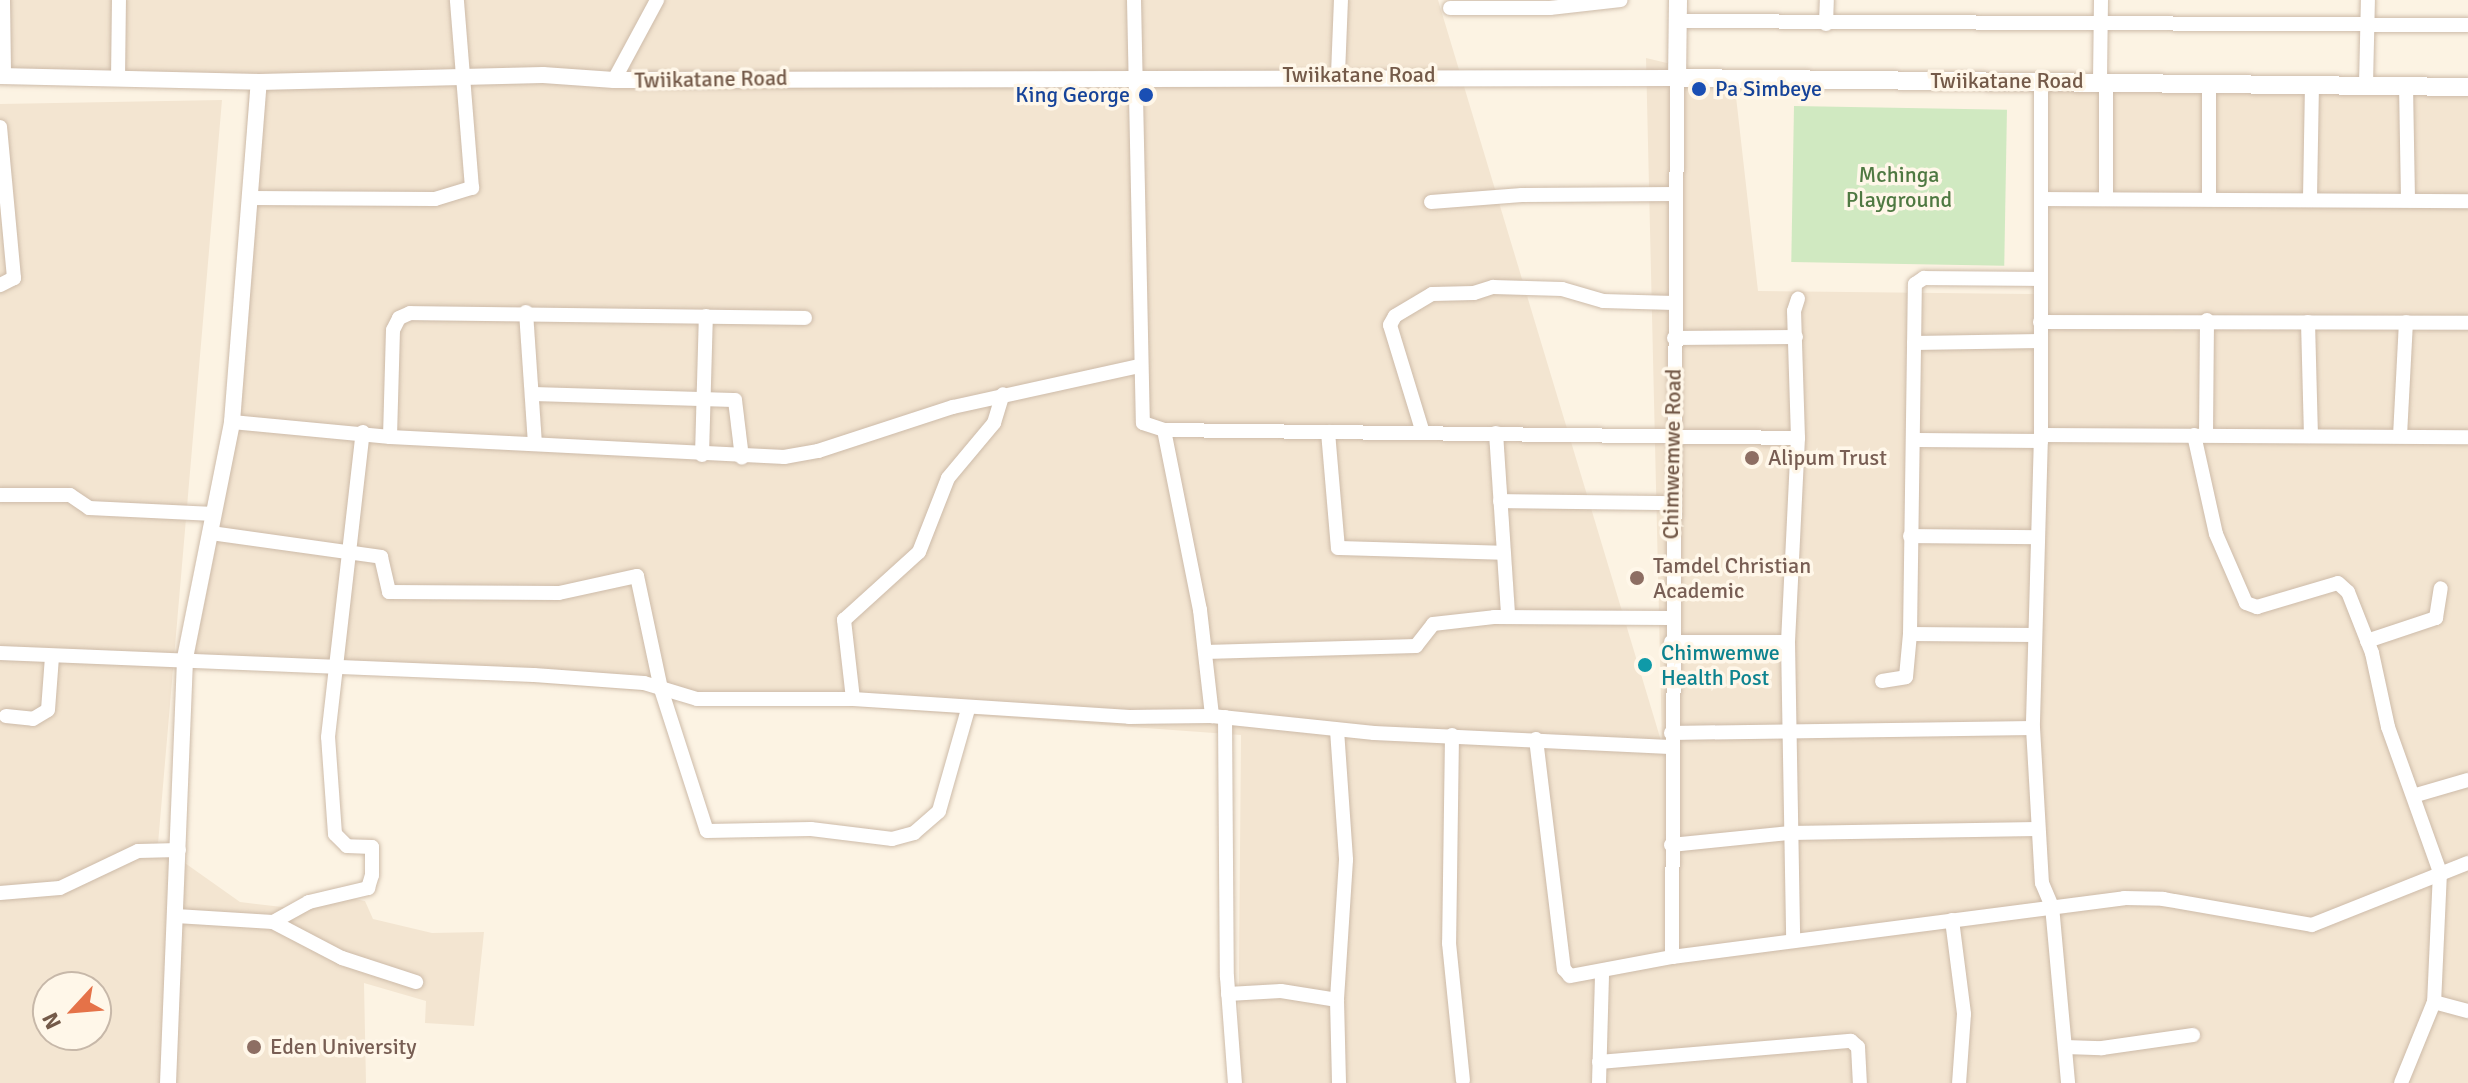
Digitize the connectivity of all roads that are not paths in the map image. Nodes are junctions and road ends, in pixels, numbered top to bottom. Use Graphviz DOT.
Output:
graph roads {
  1 [pos="3,0"];
  2 [pos="119,0"];
  3 [pos="457,0"];
  4 [pos="657,0"];
  5 [pos="1134,0"];
  6 [pos="1341,0"];
  7 [pos="1621,0"];
  8 [pos="1678,0"];
  9 [pos="1827,0"];
  10 [pos="2101,0"];
  11 [pos="2368,0"];
  12 [pos="1450,8"];
  13 [pos="1678,21"];
  14 [pos="2100,21"];
  15 [pos="1826,24"];
  16 [pos="2368,24"];
  17 [pos="2468,25"];
  18 [pos="1338,74"];
  19 [pos="1134,75"];
  20 [pos="2,76"];
  21 [pos="463,77"];
  22 [pos="1677,78"];
  23 [pos="118,79"];
  24 [pos="614,80"];
  25 [pos="255,81"];
  26 [pos="2041,81"];
  27 [pos="2103,81"];
  28 [pos="2209,83"];
  29 [pos="2312,84"];
  30 [pos="2366,85"];
  31 [pos="2406,85"];
  32 [pos="2468,87"];
  33 [pos="0,127"];
  34 [pos="1676,194"];
  35 [pos="250,198"];
  36 [pos="2209,198"];
  37 [pos="2310,198"];
  38 [pos="2041,199"];
  39 [pos="2106,199"];
  40 [pos="2408,200"];
  41 [pos="2468,201"];
  42 [pos="1431,202"];
  43 [pos="2041,279"];
  44 [pos="0,285"];
  45 [pos="1798,299"];
  46 [pos="1674,303"];
  47 [pos="526,312"];
  48 [pos="706,316"];
  49 [pos="805,318"];
  50 [pos="2207,320"];
  51 [pos="2040,322"];
  52 [pos="2308,322"];
  53 [pos="2406,322"];
  54 [pos="2468,323"];
  55 [pos="1796,337"];
  56 [pos="1674,338"];
  57 [pos="2040,341"];
  58 [pos="1914,343"];
  59 [pos="1139,366"];
  60 [pos="532,394"];
  61 [pos="1003,394"];
  62 [pos="700,399"];
  63 [pos="232,422"];
  64 [pos="1164,430"];
  65 [pos="363,432"];
  66 [pos="1328,432"];
  67 [pos="1423,433"];
  68 [pos="1496,433"];
  69 [pos="2200,435"];
  70 [pos="1672,436"];
  71 [pos="2311,436"];
  72 [pos="2400,436"];
  73 [pos="390,437"];
  74 [pos="2468,437"];
  75 [pos="1798,438"];
  76 [pos="2041,438"];
  77 [pos="1917,440"];
  78 [pos="535,443"];
  79 [pos="702,455"];
  80 [pos="742,458"];
  81 [pos="0,495"];
  82 [pos="1500,501"];
  83 [pos="1672,503"];
  84 [pos="214,514"];
  85 [pos="211,533"];
  86 [pos="1910,536"];
  87 [pos="2035,537"];
  88 [pos="349,553"];
  89 [pos="1503,553"];
  90 [pos="2441,588"];
  91 [pos="1508,616"];
  92 [pos="1670,618"];
  93 [pos="1910,634"];
  94 [pos="2034,635"];
  95 [pos="2367,641"];
  96 [pos="1671,642"];
  97 [pos="1788,642"];
  98 [pos="1205,652"];
  99 [pos="0,653"];
  100 [pos="52,657"];
  101 [pos="185,658"];
  102 [pos="333,664"];
  103 [pos="1882,681"];
  104 [pos="661,689"];
  105 [pos="853,699"];
  106 [pos="968,709"];
  107 [pos="6,716"];
  108 [pos="1218,716"];
  109 [pos="2033,728"];
  110 [pos="1337,730"];
  111 [pos="1787,730"];
  112 [pos="1452,735"];
  113 [pos="1536,739"];
  114 [pos="1670,740"];
  115 [pos="2468,780"];
  116 [pos="2416,795"];
  117 [pos="2037,829"];
  118 [pos="1790,833"];
  119 [pos="1671,845"];
  120 [pos="179,850"];
  121 [pos="2468,863"];
  122 [pos="2440,872"];
  123 [pos="0,893"];
  124 [pos="2052,906"];
  125 [pos="176,916"];
  126 [pos="1952,920"];
  127 [pos="273,922"];
  128 [pos="1793,941"];
  129 [pos="1672,957"];
  130 [pos="1602,974"];
  131 [pos="416,982"];
  132 [pos="1228,994"];
  133 [pos="1337,1000"];
  134 [pos="2434,1002"];
  135 [pos="2468,1011"];
  136 [pos="2193,1035"];
  137 [pos="2065,1047"];
  138 [pos="1599,1062"];
  139 [pos="1463,1080"];
  140 [pos="167,1083"];
  141 [pos="1235,1083"];
  142 [pos="1339,1083"];
  143 [pos="1599,1083"];
  144 [pos="1860,1083"];
  145 [pos="1959,1083"];
  146 [pos="2068,1083"];
  147 [pos="2401,1083"];
  1 -- 20 [label="street"];
  2 -- 23 [label="street"];
  3 -- 21 [label="street"];
  4 -- 24 [label="street"];
  5 -- 19 [label="street"];
  6 -- 18 [label="street"];
  7 -- 12 [label="street"];
  8 -- 13 [label="main road, Chimwemwe Road"];
  9 -- 15 [label="street"];
  10 -- 14 [label="street"];
  11 -- 16 [label="street"];
  13 -- 15 [label="street"];
  13 -- 22 [label="main road, Chimwemwe Road"];
  14 -- 15 [label="street"];
  14 -- 16 [label="street"];
  14 -- 27 [label="street"];
  16 -- 17 [label="street"];
  16 -- 30 [label="street"];
  18 -- 19 [label="street, Twiikatane Road"];
  18 -- 22 [label="street, Twiikatane Road"];
  19 -- 24 [label="street, Twiikatane Road"];
  19 -- 59 [label="street"];
  20 -- 23 [label="street, Twiikatane Road"];
  21 -- 24 [label="street, Twiikatane Road"];
  21 -- 25 [label="street, Twiikatane Road"];
  21 -- 35 [label="street"];
  22 -- 26 [label="main road, Twiikatane Road"];
  22 -- 34 [label="street, Chimwemwe Road"];
  23 -- 25 [label="street, Twiikatane Road"];
  25 -- 35 [label="street"];
  26 -- 27 [label="main road, Twiikatane Road"];
  26 -- 38 [label="street"];
  27 -- 28 [label="main road, Twiikatane Road"];
  27 -- 39 [label="street"];
  28 -- 29 [label="main road, Twiikatane Road"];
  28 -- 36 [label="street"];
  29 -- 30 [label="main road, Twiikatane Road"];
  29 -- 37 [label="street"];
  30 -- 31 [label="main road, Twiikatane Road"];
  31 -- 32 [label="main road, Twiikatane Road"];
  31 -- 40 [label="street"];
  33 -- 44 [label="street"];
  34 -- 42 [label="street"];
  34 -- 46 [label="street, Chimwemwe Road"];
  35 -- 63 [label="street"];
  36 -- 37 [label="street"];
  36 -- 39 [label="street"];
  37 -- 40 [label="street"];
  38 -- 39 [label="street"];
  38 -- 43 [label="street"];
  40 -- 41 [label="street"];
  43 -- 51 [label="street"];
  43 -- 58 [label="street"];
  45 -- 55 [label="street"];
  46 -- 56 [label="street, Chimwemwe Road"];
  46 -- 67 [label="street"];
  47 -- 48 [label="street"];
  47 -- 60 [label="street"];
  47 -- 73 [label="street"];
  48 -- 49 [label="street"];
  48 -- 62 [label="street"];
  50 -- 51 [label="street"];
  50 -- 52 [label="street"];
  50 -- 69 [label="street"];
  51 -- 57 [label="street"];
  52 -- 53 [label="street"];
  52 -- 71 [label="street"];
  53 -- 54 [label="street"];
  53 -- 72 [label="street"];
  55 -- 56 [label="street"];
  55 -- 75 [label="street"];
  56 -- 70 [label="street, Chimwemwe Road"];
  57 -- 58 [label="street"];
  57 -- 76 [label="street"];
  58 -- 77 [label="street"];
  59 -- 61 [label="street"];
  59 -- 64 [label="street"];
  60 -- 62 [label="street"];
  60 -- 78 [label="street"];
  61 -- 80 [label="street"];
  61 -- 105 [label="street"];
  62 -- 79 [label="street"];
  62 -- 80 [label="street"];
  63 -- 65 [label="street"];
  63 -- 84 [label="street"];
  64 -- 66 [label="street"];
  64 -- 98 [label="street"];
  65 -- 73 [label="street"];
  65 -- 88 [label="street"];
  66 -- 67 [label="street"];
  66 -- 89 [label="street"];
  67 -- 68 [label="street"];
  68 -- 70 [label="street"];
  68 -- 82 [label="street"];
  69 -- 71 [label="street"];
  69 -- 76 [label="street"];
  69 -- 95 [label="street"];
  70 -- 75 [label="street"];
  70 -- 83 [label="street, Chimwemwe Road"];
  71 -- 72 [label="street"];
  72 -- 74 [label="street"];
  73 -- 78 [label="street"];
  75 -- 97 [label="street"];
  76 -- 77 [label="street"];
  76 -- 87 [label="street"];
  77 -- 86 [label="street"];
  78 -- 79 [label="street"];
  79 -- 80 [label="street"];
  81 -- 84 [label="street"];
  82 -- 83 [label="street"];
  82 -- 89 [label="street"];
  83 -- 92 [label="street, Chimwemwe Road"];
  84 -- 85 [label="street"];
  85 -- 88 [label="street"];
  85 -- 101 [label="street"];
  86 -- 87 [label="street"];
  86 -- 93 [label="street"];
  87 -- 94 [label="street"];
  88 -- 102 [label="street"];
  88 -- 104 [label="street"];
  89 -- 91 [label="street"];
  90 -- 95 [label="street"];
  91 -- 92 [label="street"];
  91 -- 98 [label="street"];
  92 -- 96 [label="street, Chimwemwe Road"];
  93 -- 94 [label="street"];
  93 -- 103 [label="street"];
  94 -- 109 [label="street"];
  95 -- 116 [label="street"];
  96 -- 97 [label="street"];
  96 -- 114 [label="street, Chimwemwe Road"];
  97 -- 111 [label="street"];
  98 -- 108 [label="street"];
  99 -- 100 [label="street"];
  100 -- 101 [label="street"];
  100 -- 107 [label="street"];
  101 -- 102 [label="street"];
  101 -- 120 [label="street"];
  102 -- 104 [label="street"];
  102 -- 127 [label="street"];
  104 -- 105 [label="street"];
  104 -- 106 [label="street"];
  105 -- 106 [label="street"];
  106 -- 108 [label="street"];
  108 -- 110 [label="street"];
  108 -- 132 [label="street"];
  109 -- 111 [label="street"];
  109 -- 117 [label="street"];
  110 -- 112 [label="street"];
  110 -- 133 [label="street"];
  111 -- 114 [label="street"];
  111 -- 118 [label="street"];
  112 -- 113 [label="street"];
  112 -- 139 [label="street"];
  113 -- 114 [label="street"];
  113 -- 130 [label="street"];
  114 -- 119 [label="street, Chimwemwe Road"];
  115 -- 116 [label="street"];
  116 -- 122 [label="street"];
  117 -- 118 [label="street"];
  117 -- 124 [label="street"];
  118 -- 119 [label="street"];
  118 -- 128 [label="street"];
  119 -- 129 [label="street, Chimwemwe Road"];
  120 -- 123 [label="street"];
  120 -- 125 [label="street"];
  121 -- 122 [label="street"];
  122 -- 124 [label="street"];
  122 -- 134 [label="street"];
  124 -- 126 [label="street"];
  124 -- 137 [label="street"];
  125 -- 127 [label="street"];
  125 -- 140 [label="street"];
  126 -- 128 [label="street"];
  126 -- 145 [label="street"];
  127 -- 131 [label="street"];
  128 -- 129 [label="street"];
  129 -- 130 [label="street"];
  130 -- 138 [label="street"];
  132 -- 133 [label="street"];
  132 -- 141 [label="street"];
  133 -- 142 [label="street"];
  134 -- 135 [label="street"];
  134 -- 147 [label="street"];
  136 -- 137 [label="street"];
  137 -- 146 [label="street"];
  138 -- 143 [label="street"];
  138 -- 144 [label="street"];
}
